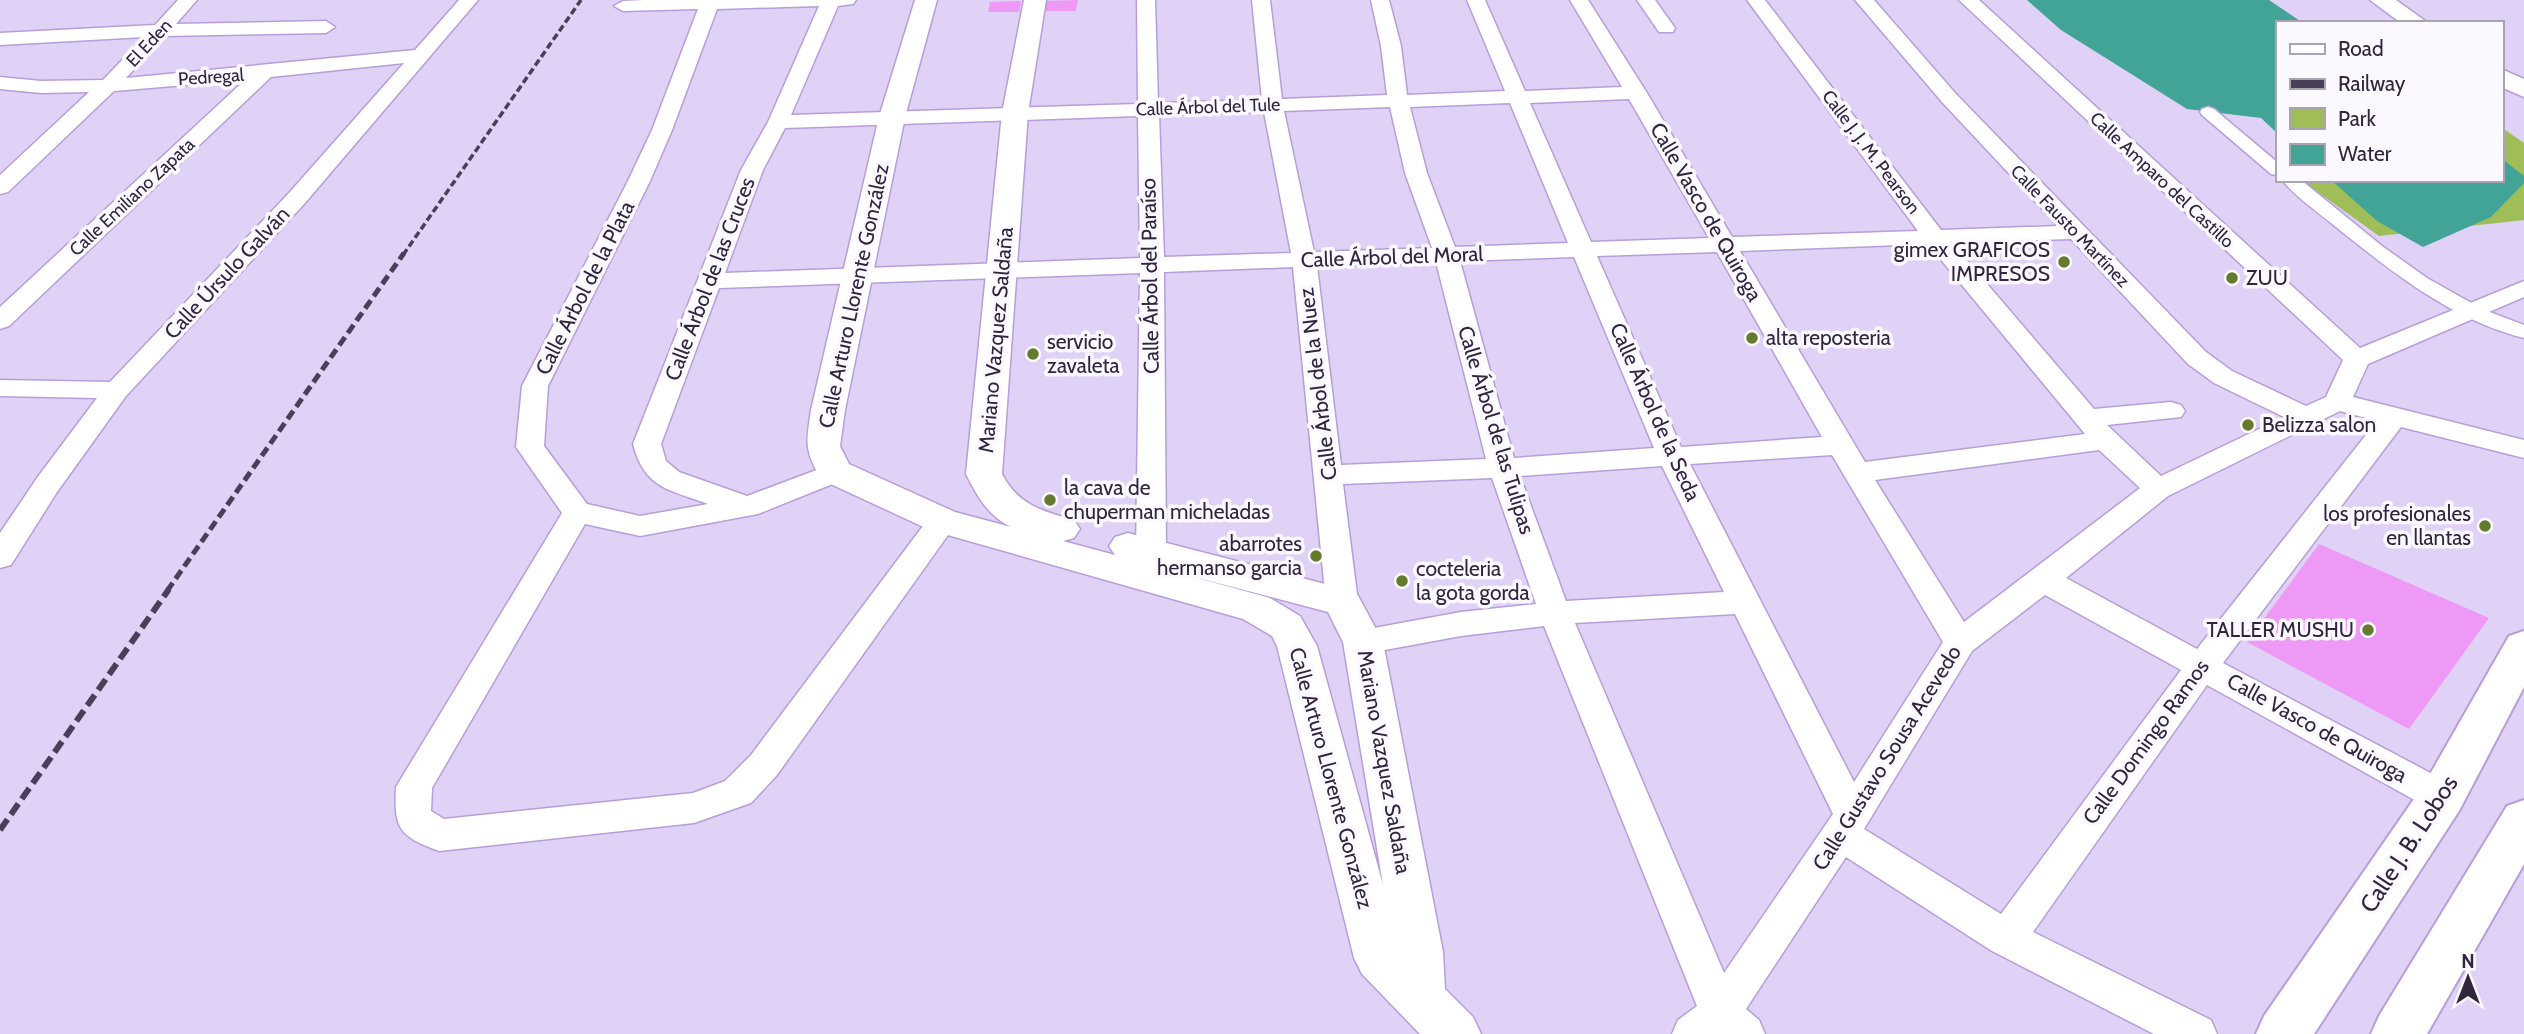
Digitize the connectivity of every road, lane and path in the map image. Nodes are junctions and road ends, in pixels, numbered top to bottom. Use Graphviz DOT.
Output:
graph roads {
  1 [pos="188,0"];
  2 [pos="469,0"];
  3 [pos="831,0"];
  4 [pos="846,0"];
  5 [pos="926,0"];
  6 [pos="1035,0"];
  7 [pos="1146,0"];
  8 [pos="1261,0"];
  9 [pos="1380,0"];
  10 [pos="1476,0"];
  11 [pos="1579,0"];
  12 [pos="1646,0"];
  13 [pos="1756,0"];
  14 [pos="1864,0"];
  15 [pos="1968,0"];
  16 [pos="2381,0"];
  17 [pos="710,2"];
  18 [pos="623,6"];
  19 [pos="2414,21"];
  20 [pos="326,27"];
  21 [pos="1666,29"];
  22 [pos="161,30"];
  23 [pos="0,39"];
  24 [pos="421,55"];
  25 [pos="264,73"];
  26 [pos="2503,77"];
  27 [pos="0,83"];
  28 [pos="109,85"];
  29 [pos="2524,90"];
  30 [pos="1637,93"];
  31 [pos="1519,96"];
  32 [pos="1398,99"];
  33 [pos="1273,105"];
  34 [pos="1147,108"];
  35 [pos="2208,112"];
  36 [pos="1015,113"];
  37 [pos="892,117"];
  38 [pos="778,122"];
  39 [pos="2276,169"];
  40 [pos="2292,182"];
  41 [pos="0,187"];
  42 [pos="2074,232"];
  43 [pos="1936,239"];
  44 [pos="1726,246"];
  45 [pos="1584,251"];
  46 [pos="1446,255"];
  47 [pos="1304,260"];
  48 [pos="1152,265"];
  49 [pos="1004,271"];
  50 [pos="858,275"];
  51 [pos="709,281"];
  52 [pos="2524,288"];
  53 [pos="2472,312"];
  54 [pos="0,321"];
  55 [pos="2524,332"];
  56 [pos="2357,359"];
  57 [pos="0,388"];
  58 [pos="117,390"];
  59 [pos="2337,402"];
  60 [pos="2171,411"];
  61 [pos="2304,416"];
  62 [pos="2395,416"];
  63 [pos="2087,418"];
  64 [pos="2105,440"];
  65 [pos="1839,445"];
  66 [pos="2524,449"];
  67 [pos="1671,456"];
  68 [pos="1503,468"];
  69 [pos="835,472"];
  70 [pos="1856,473"];
  71 [pos="1329,475"];
  72 [pos="2158,489"];
  73 [pos="748,507"];
  74 [pos="577,512"];
  75 [pos="943,521"];
  76 [pos="1151,553"];
  77 [pos="0,557"];
  78 [pos="2043,580"];
  79 [pos="1744,602"];
  80 [pos="1342,603"];
  81 [pos="1555,613"];
  82 [pos="1363,642"];
  83 [pos="1960,642"];
  84 [pos="2524,647"];
  85 [pos="2201,665"];
  86 [pos="2442,797"];
  87 [pos="2524,820"];
  88 [pos="1846,824"];
  89 [pos="2006,938"];
  90 [pos="1420,996"];
  91 [pos="1719,1027"];
  92 [pos="1455,1034"];
  93 [pos="2196,1034"];
  94 [pos="2283,1034"];
  95 [pos="2398,1034"];
  1 -- 22 [label="street, El Eden"];
  2 -- 24 [label="street, Calle Úrsulo Galván"];
  3 -- 4 [label="street"];
  3 -- 17 [label="street"];
  3 -- 38 [label="street, Calle Árbol de las Cruces"];
  5 -- 37 [label="street, Calle Arturo Llorente González"];
  6 -- 36 [label="street, Mariano Vazquez Saldaña"];
  7 -- 34 [label="street, Calle Árbol del Paraíso"];
  8 -- 33 [label="street, Calle Árbol de la Nuez"];
  9 -- 32 [label="street, Calle Árbol de las Tulipas"];
  10 -- 31 [label="street, Calle Árbol de la Seda"];
  11 -- 30 [label="street, Calle Vasco de Quiroga"];
  12 -- 21 [label="street"];
  13 -- 43 [label="street, Calle J. J. M. Pearson"];
  14 -- 42 [label="street, Calle Fausto Martínez"];
  15 -- 56 [label="street, Calle Amparo del Castillo"];
  16 -- 19 [label="street"];
  17 -- 18 [label="street"];
  17 -- 74 [label="street, Calle Árbol de la Plata"];
  20 -- 22 [label="street"];
  22 -- 23 [label="street"];
  22 -- 28 [label="street, El Eden"];
  24 -- 25 [label="street, Pedregal"];
  24 -- 58 [label="street, Calle Úrsulo Galván"];
  25 -- 28 [label="street, Pedregal"];
  25 -- 54 [label="street, Calle Emiliano Zapata"];
  26 -- 29 [label="street"];
  27 -- 28 [label="street, Pedregal"];
  28 -- 41 [label="street, El Eden"];
  30 -- 31 [label="street, Calle Árbol del Tule"];
  30 -- 44 [label="street, Calle Vasco de Quiroga"];
  31 -- 32 [label="street, Calle Árbol del Tule"];
  31 -- 45 [label="street, Calle Árbol de la Seda"];
  32 -- 33 [label="street, Calle Árbol del Tule"];
  32 -- 46 [label="street, Calle Árbol de las Tulipas"];
  33 -- 34 [label="street, Calle Árbol del Tule"];
  33 -- 47 [label="street, Calle Árbol de la Nuez"];
  34 -- 36 [label="street, Calle Árbol del Tule"];
  34 -- 48 [label="street, Calle Árbol del Paraíso"];
  35 -- 39 [label="street"];
  36 -- 37 [label="street, Calle Árbol del Tule"];
  36 -- 49 [label="street, Mariano Vazquez Saldaña"];
  37 -- 38 [label="street, Calle Árbol del Tule"];
  37 -- 50 [label="street, Calle Arturo Llorente González"];
  38 -- 51 [label="street, Calle Árbol de las Cruces"];
  40 -- 53 [label="street"];
  42 -- 43 [label="street, Calle Árbol del Moral"];
  42 -- 61 [label="street, Calle Fausto Martínez"];
  43 -- 44 [label="street, Calle Árbol del Moral"];
  43 -- 63 [label="street, Calle J. J. M. Pearson"];
  44 -- 45 [label="street, Calle Árbol del Moral"];
  44 -- 65 [label="street, Calle Vasco de Quiroga"];
  45 -- 46 [label="street, Calle Árbol del Moral"];
  45 -- 67 [label="street, Calle Árbol de la Seda"];
  46 -- 47 [label="street, Calle Árbol del Moral"];
  46 -- 68 [label="street, Calle Árbol de las Tulipas"];
  47 -- 48 [label="street, Calle Árbol del Moral"];
  47 -- 71 [label="street, Calle Árbol de la Nuez"];
  48 -- 49 [label="street, Calle Árbol del Moral"];
  48 -- 76 [label="street, Calle Árbol del Paraíso"];
  49 -- 50 [label="street, Calle Árbol del Moral"];
  49 -- 76 [label="street, Mariano Vazquez Saldaña"];
  50 -- 51 [label="street, Calle Árbol del Moral"];
  50 -- 69 [label="street, Calle Arturo Llorente González"];
  51 -- 73 [label="street, Calle Árbol de las Cruces"];
  52 -- 53 [label="street"];
  53 -- 55 [label="street"];
  53 -- 56 [label="street"];
  56 -- 59 [label="street"];
  57 -- 58 [label="street"];
  58 -- 77 [label="street, Calle Úrsulo Galván"];
  59 -- 61 [label="street, Calle Gustavo Sousa Acevedo"];
  59 -- 62 [label="street"];
  60 -- 63 [label="street"];
  61 -- 72 [label="street, Calle Gustavo Sousa Acevedo"];
  62 -- 66 [label="street"];
  62 -- 85 [label="street, Calle Domingo Ramos"];
  63 -- 64 [label="street, Calle J. J. M. Pearson"];
  64 -- 70 [label="street"];
  64 -- 72 [label="street, Calle J. J. M. Pearson"];
  65 -- 67 [label="street"];
  65 -- 70 [label="street, Calle Vasco de Quiroga"];
  67 -- 68 [label="street"];
  67 -- 79 [label="street, Calle Árbol de la Seda"];
  68 -- 71 [label="street"];
  68 -- 81 [label="street, Calle Árbol de las Tulipas"];
  69 -- 73 [label="street"];
  69 -- 75 [label="street, Calle Arturo Llorente González"];
  70 -- 83 [label="street, Calle Vasco de Quiroga"];
  71 -- 80 [label="street, Calle Árbol de la Nuez"];
  72 -- 78 [label="street, Calle Gustavo Sousa Acevedo"];
  73 -- 74 [label="street"];
  74 -- 75 [label="street"];
  75 -- 90 [label="street, Calle Arturo Llorente González"];
  76 -- 80 [label="street, Mariano Vazquez Saldaña"];
  78 -- 83 [label="street, Calle Gustavo Sousa Acevedo"];
  78 -- 85 [label="street, Calle Vasco de Quiroga"];
  79 -- 81 [label="street"];
  79 -- 88 [label="street, Calle Árbol de la Seda"];
  80 -- 82 [label="street, Mariano Vazquez Saldaña"];
  81 -- 82 [label="street"];
  81 -- 91 [label="street, Calle Árbol de las Tulipas"];
  82 -- 90 [label="street, Mariano Vazquez Saldaña"];
  83 -- 88 [label="street, Calle Gustavo Sousa Acevedo"];
  84 -- 86 [label="main road, Calle J. B. Lobos"];
  85 -- 86 [label="street, Calle Vasco de Quiroga"];
  85 -- 89 [label="street, Calle Domingo Ramos"];
  86 -- 94 [label="main road, Calle J. B. Lobos"];
  87 -- 95 [label="main road"];
  88 -- 89 [label="street"];
  88 -- 91 [label="street, Calle Gustavo Sousa Acevedo"];
  89 -- 93 [label="street"];
  90 -- 92 [label="street, Calle Arturo Llorente González"];
}
